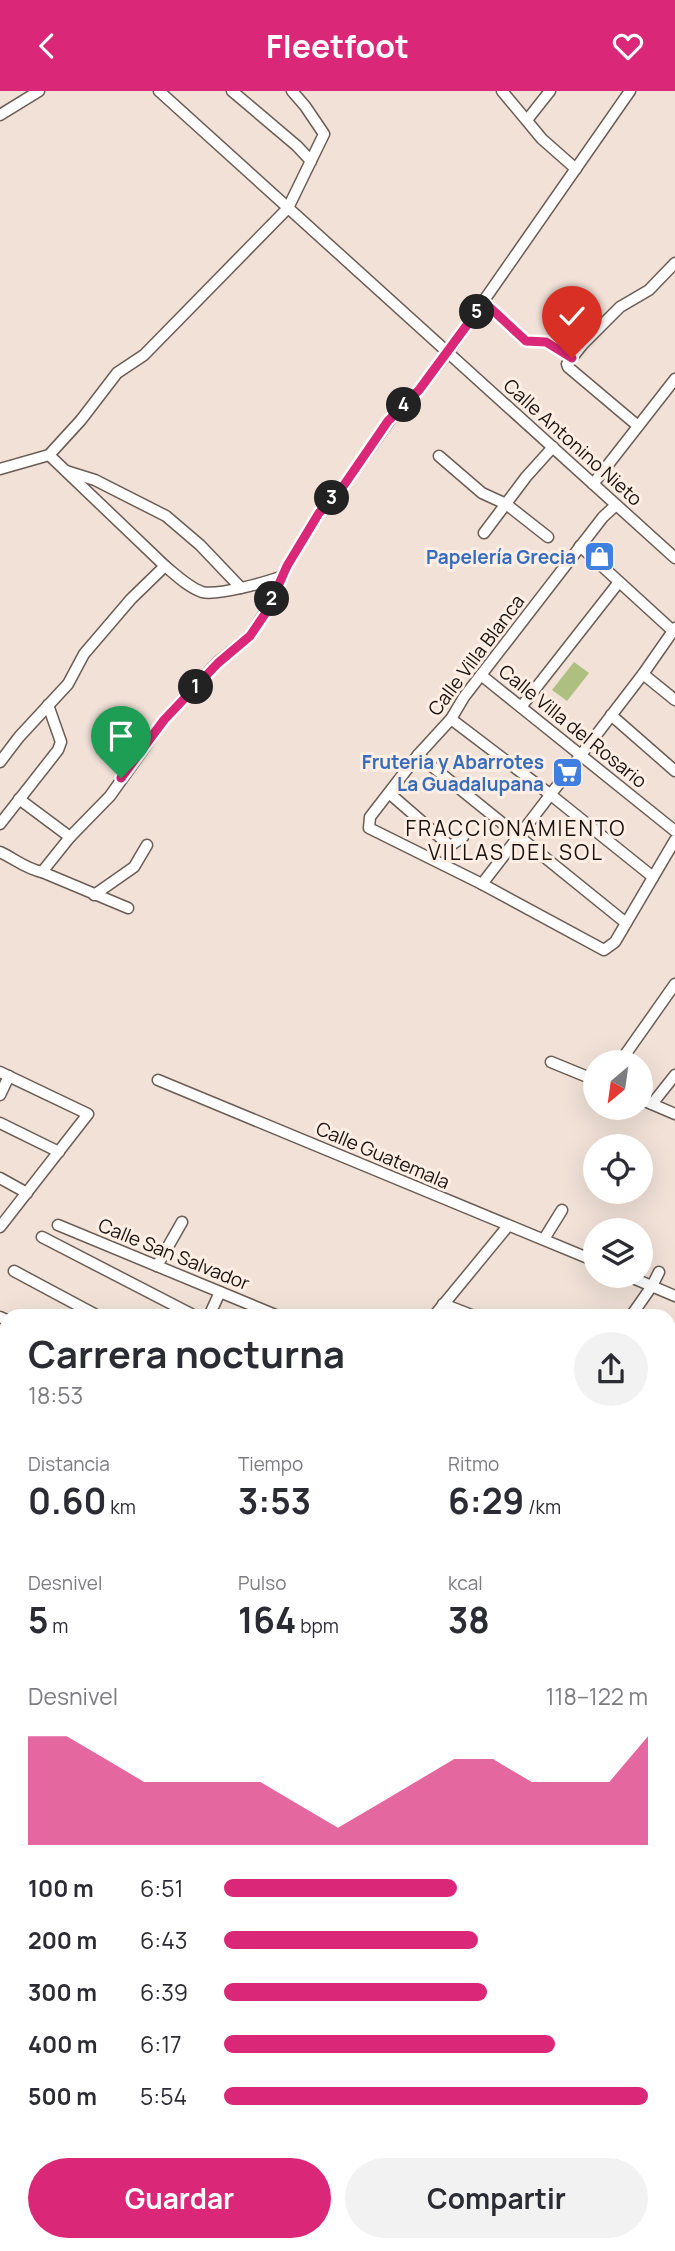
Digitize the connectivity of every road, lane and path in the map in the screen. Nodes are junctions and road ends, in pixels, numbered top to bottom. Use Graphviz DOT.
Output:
graph roads {
  1 [pos="39,91"];
  2 [pos="159,91"];
  3 [pos="232,91"];
  4 [pos="292,91"];
  5 [pos="502,91"];
  6 [pos="550,91"];
  7 [pos="630,91"];
  8 [pos="0,115"];
  9 [pos="527,120"];
  10 [pos="312,161"];
  11 [pos="576,169"];
  12 [pos="288,208"];
  13 [pos="675,263"];
  14 [pos="484,302"];
  15 [pos="448,352"];
  16 [pos="572,358"];
  17 [pos="675,379"];
  18 [pos="638,426"];
  19 [pos="553,447"];
  20 [pos="49,455"];
  21 [pos="439,456"];
  22 [pos="0,469"];
  23 [pos="66,471"];
  24 [pos="593,484"];
  25 [pos="506,504"];
  26 [pos="616,505"];
  27 [pos="484,533"];
  28 [pos="548,537"];
  29 [pos="580,546"];
  30 [pos="675,558"];
  31 [pos="165,566"];
  32 [pos="283,576"];
  33 [pos="619,582"];
  34 [pos="241,588"];
  35 [pos="674,630"];
  36 [pos="643,674"];
  37 [pos="481,675"];
  38 [pos="675,699"];
  39 [pos="48,705"];
  40 [pos="522,707"];
  41 [pos="611,715"];
  42 [pos="451,719"];
  43 [pos="581,754"];
  44 [pos="418,755"];
  45 [pos="0,762"];
  46 [pos="675,771"];
  47 [pos="388,793"];
  48 [pos="551,795"];
  49 [pos="19,799"];
  50 [pos="0,824"];
  51 [pos="675,831"];
  52 [pos="519,836"];
  53 [pos="70,837"];
  54 [pos="463,837"];
  55 [pos="675,840"];
  56 [pos="147,845"];
  57 [pos="450,846"];
  58 [pos="0,852"];
  59 [pos="444,867"];
  60 [pos="42,872"];
  61 [pos="653,877"];
  62 [pos="482,884"];
  63 [pos="94,895"];
  64 [pos="128,908"];
  65 [pos="626,923"];
  66 [pos="675,984"];
  67 [pos="628,1050"];
  68 [pos="551,1062"];
  69 [pos="4,1074"];
  70 [pos="583,1075"];
  71 [pos="675,1075"];
  72 [pos="158,1080"];
  73 [pos="0,1095"];
  74 [pos="653,1103"];
  75 [pos="653,1104"];
  76 [pos="675,1114"];
  77 [pos="0,1123"];
  78 [pos="59,1152"];
  79 [pos="0,1178"];
  80 [pos="27,1193"];
  81 [pos="562,1210"];
  82 [pos="2,1220"];
  83 [pos="182,1222"];
  84 [pos="58,1225"];
  85 [pos="508,1226"];
  86 [pos="42,1237"];
  87 [pos="544,1239"];
  88 [pos="583,1256"];
  89 [pos="157,1266"];
  90 [pos="14,1271"];
  91 [pos="659,1272"];
  92 [pos="653,1284"];
  93 [pos="653,1286"];
  94 [pos="651,1288"];
  95 [pos="220,1292"];
  96 [pos="675,1296"];
  97 [pos="443,1304"];
  98 [pos="85,1309"];
  99 [pos="181,1309"];
  100 [pos="212,1309"];
  101 [pos="261,1309"];
  102 [pos="440,1309"];
  103 [pos="456,1309"];
  104 [pos="636,1309"];
  1 -- 8 [label="street"];
  2 -- 12 [label="street, Calle Antonino Nieto"];
  3 -- 10 [label="street"];
  4 -- 10 [label="street"];
  5 -- 9 [label="street"];
  6 -- 9 [label="street"];
  7 -- 11 [label="street"];
  9 -- 11 [label="street"];
  10 -- 12 [label="street"];
  11 -- 14 [label="street"];
  12 -- 15 [label="street, Calle Antonino Nieto"];
  12 -- 20 [label="street"];
  13 -- 16 [label="street"];
  14 -- 15 [label="street"];
  14 -- 16 [label="street"];
  15 -- 19 [label="street, Calle Antonino Nieto"];
  15 -- 32 [label="street"];
  16 -- 18 [label="street"];
  17 -- 18 [label="street"];
  18 -- 24 [label="street"];
  19 -- 24 [label="street, Calle Antonino Nieto"];
  19 -- 25 [label="street"];
  20 -- 22 [label="street"];
  20 -- 23 [label="street"];
  21 -- 25 [label="street"];
  23 -- 31 [label="street"];
  23 -- 34 [label="street"];
  24 -- 26 [label="street, Calle Antonino Nieto"];
  25 -- 27 [label="street"];
  25 -- 28 [label="street"];
  26 -- 29 [label="street, Calle Villa Blanca"];
  26 -- 30 [label="street, Calle Antonino Nieto"];
  29 -- 33 [label="street"];
  29 -- 37 [label="street, Calle Villa Blanca"];
  31 -- 34 [label="street"];
  31 -- 39 [label="street"];
  32 -- 34 [label="street"];
  32 -- 53 [label="street"];
  33 -- 35 [label="street"];
  33 -- 40 [label="street"];
  35 -- 36 [label="street"];
  36 -- 38 [label="street"];
  36 -- 41 [label="street"];
  37 -- 40 [label="street, Calle Villa del Rosario"];
  37 -- 42 [label="street, Calle Villa Blanca"];
  39 -- 45 [label="street"];
  39 -- 49 [label="street"];
  40 -- 43 [label="street, Calle Villa del Rosario"];
  41 -- 43 [label="street"];
  41 -- 46 [label="street"];
  42 -- 44 [label="street, Calle Villa Blanca"];
  42 -- 48 [label="street"];
  43 -- 48 [label="street"];
  43 -- 51 [label="street, Calle Villa del Rosario"];
  44 -- 47 [label="street, Calle Villa Blanca"];
  44 -- 52 [label="street"];
  47 -- 57 [label="street"];
  47 -- 59 [label="street, Calle Villa Blanca"];
  48 -- 52 [label="street"];
  48 -- 61 [label="street"];
  49 -- 50 [label="street"];
  49 -- 53 [label="street"];
  52 -- 62 [label="street"];
  52 -- 65 [label="street"];
  53 -- 60 [label="street"];
  54 -- 57 [label="street"];
  55 -- 61 [label="street"];
  56 -- 63 [label="street"];
  57 -- 59 [label="street"];
  58 -- 60 [label="street"];
  59 -- 62 [label="street"];
  60 -- 63 [label="street"];
  61 -- 65 [label="street"];
  62 -- 65 [label="street"];
  63 -- 64 [label="street"];
  66 -- 67 [label="street"];
  68 -- 70 [label="street"];
  69 -- 73 [label="street"];
  69 -- 78 [label="street"];
  71 -- 74 [label="street"];
  72 -- 85 [label="street, Calle Guatemala"];
  75 -- 76 [label="street"];
  77 -- 78 [label="street"];
  78 -- 80 [label="street"];
  79 -- 80 [label="street"];
  80 -- 82 [label="street"];
  81 -- 87 [label="street"];
  83 -- 89 [label="street"];
  84 -- 89 [label="street, Calle San Salvador"];
  85 -- 87 [label="street, Calle Guatemala"];
  85 -- 97 [label="street"];
  86 -- 99 [label="street"];
  87 -- 88 [label="street, Calle Guatemala"];
  89 -- 95 [label="street, Calle San Salvador"];
  90 -- 98 [label="street"];
  91 -- 92 [label="street"];
  93 -- 96 [label="street"];
  94 -- 104 [label="street"];
  95 -- 100 [label="street"];
  95 -- 101 [label="street, Calle San Salvador"];
  97 -- 102 [label="street"];
  97 -- 103 [label="street"];
}
